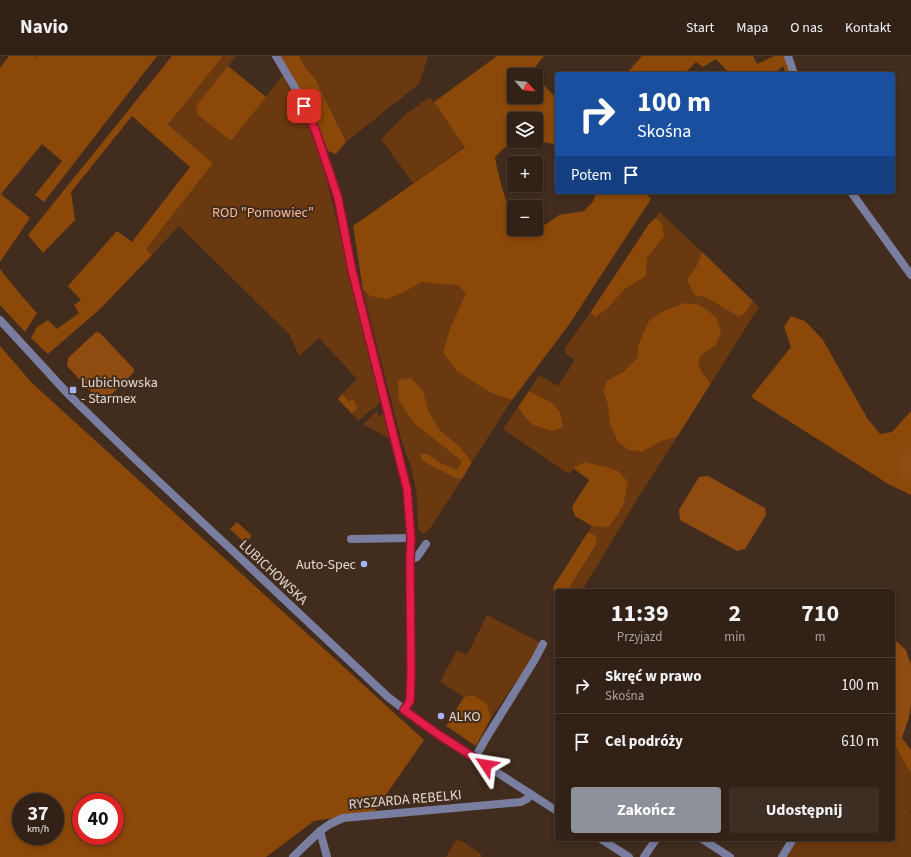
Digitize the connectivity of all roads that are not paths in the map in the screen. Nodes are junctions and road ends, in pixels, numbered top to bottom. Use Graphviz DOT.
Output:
graph roads {
  1 [pos="276,56"];
  2 [pos="788,56"];
  3 [pos="793,72"];
  4 [pos="852,194"];
  5 [pos="911,275"];
  6 [pos="0,320"];
  7 [pos="411,538"];
  8 [pos="351,539"];
  9 [pos="426,544"];
  10 [pos="410,560"];
  11 [pos="543,644"];
  12 [pos="404,710"];
  13 [pos="475,758"];
  14 [pos="531,794"];
  15 [pos="555,810"];
  16 [pos="320,831"];
  17 [pos="603,841"];
  18 [pos="655,841"];
  19 [pos="711,841"];
  20 [pos="791,841"];
  21 [pos="618,854"];
  22 [pos="293,857"];
  23 [pos="327,857"];
  24 [pos="629,857"];
  25 [pos="644,857"];
  26 [pos="730,857"];
  27 [pos="782,857"];
  1 -- 7 [label="street"];
  2 -- 3 [label="street"];
  4 -- 5 [label="street"];
  6 -- 12 [label="street, LUBICHOWSKA"];
  7 -- 8 [label="street"];
  7 -- 10 [label="street"];
  9 -- 10 [label="street"];
  10 -- 12 [label="street"];
  11 -- 13 [label="street"];
  12 -- 13 [label="street, LUBICHOWSKA"];
  13 -- 14 [label="street, LUBICHOWSKA"];
  14 -- 15 [label="street, LUBICHOWSKA"];
  14 -- 16 [label="street, RYSZARDA REBELKI"];
  16 -- 22 [label="street, RYSZARDA REBELKI"];
  16 -- 23 [label="street"];
  17 -- 21 [label="street"];
  18 -- 25 [label="street"];
  19 -- 26 [label="street"];
  20 -- 27 [label="street"];
  21 -- 24 [label="street"];
}
